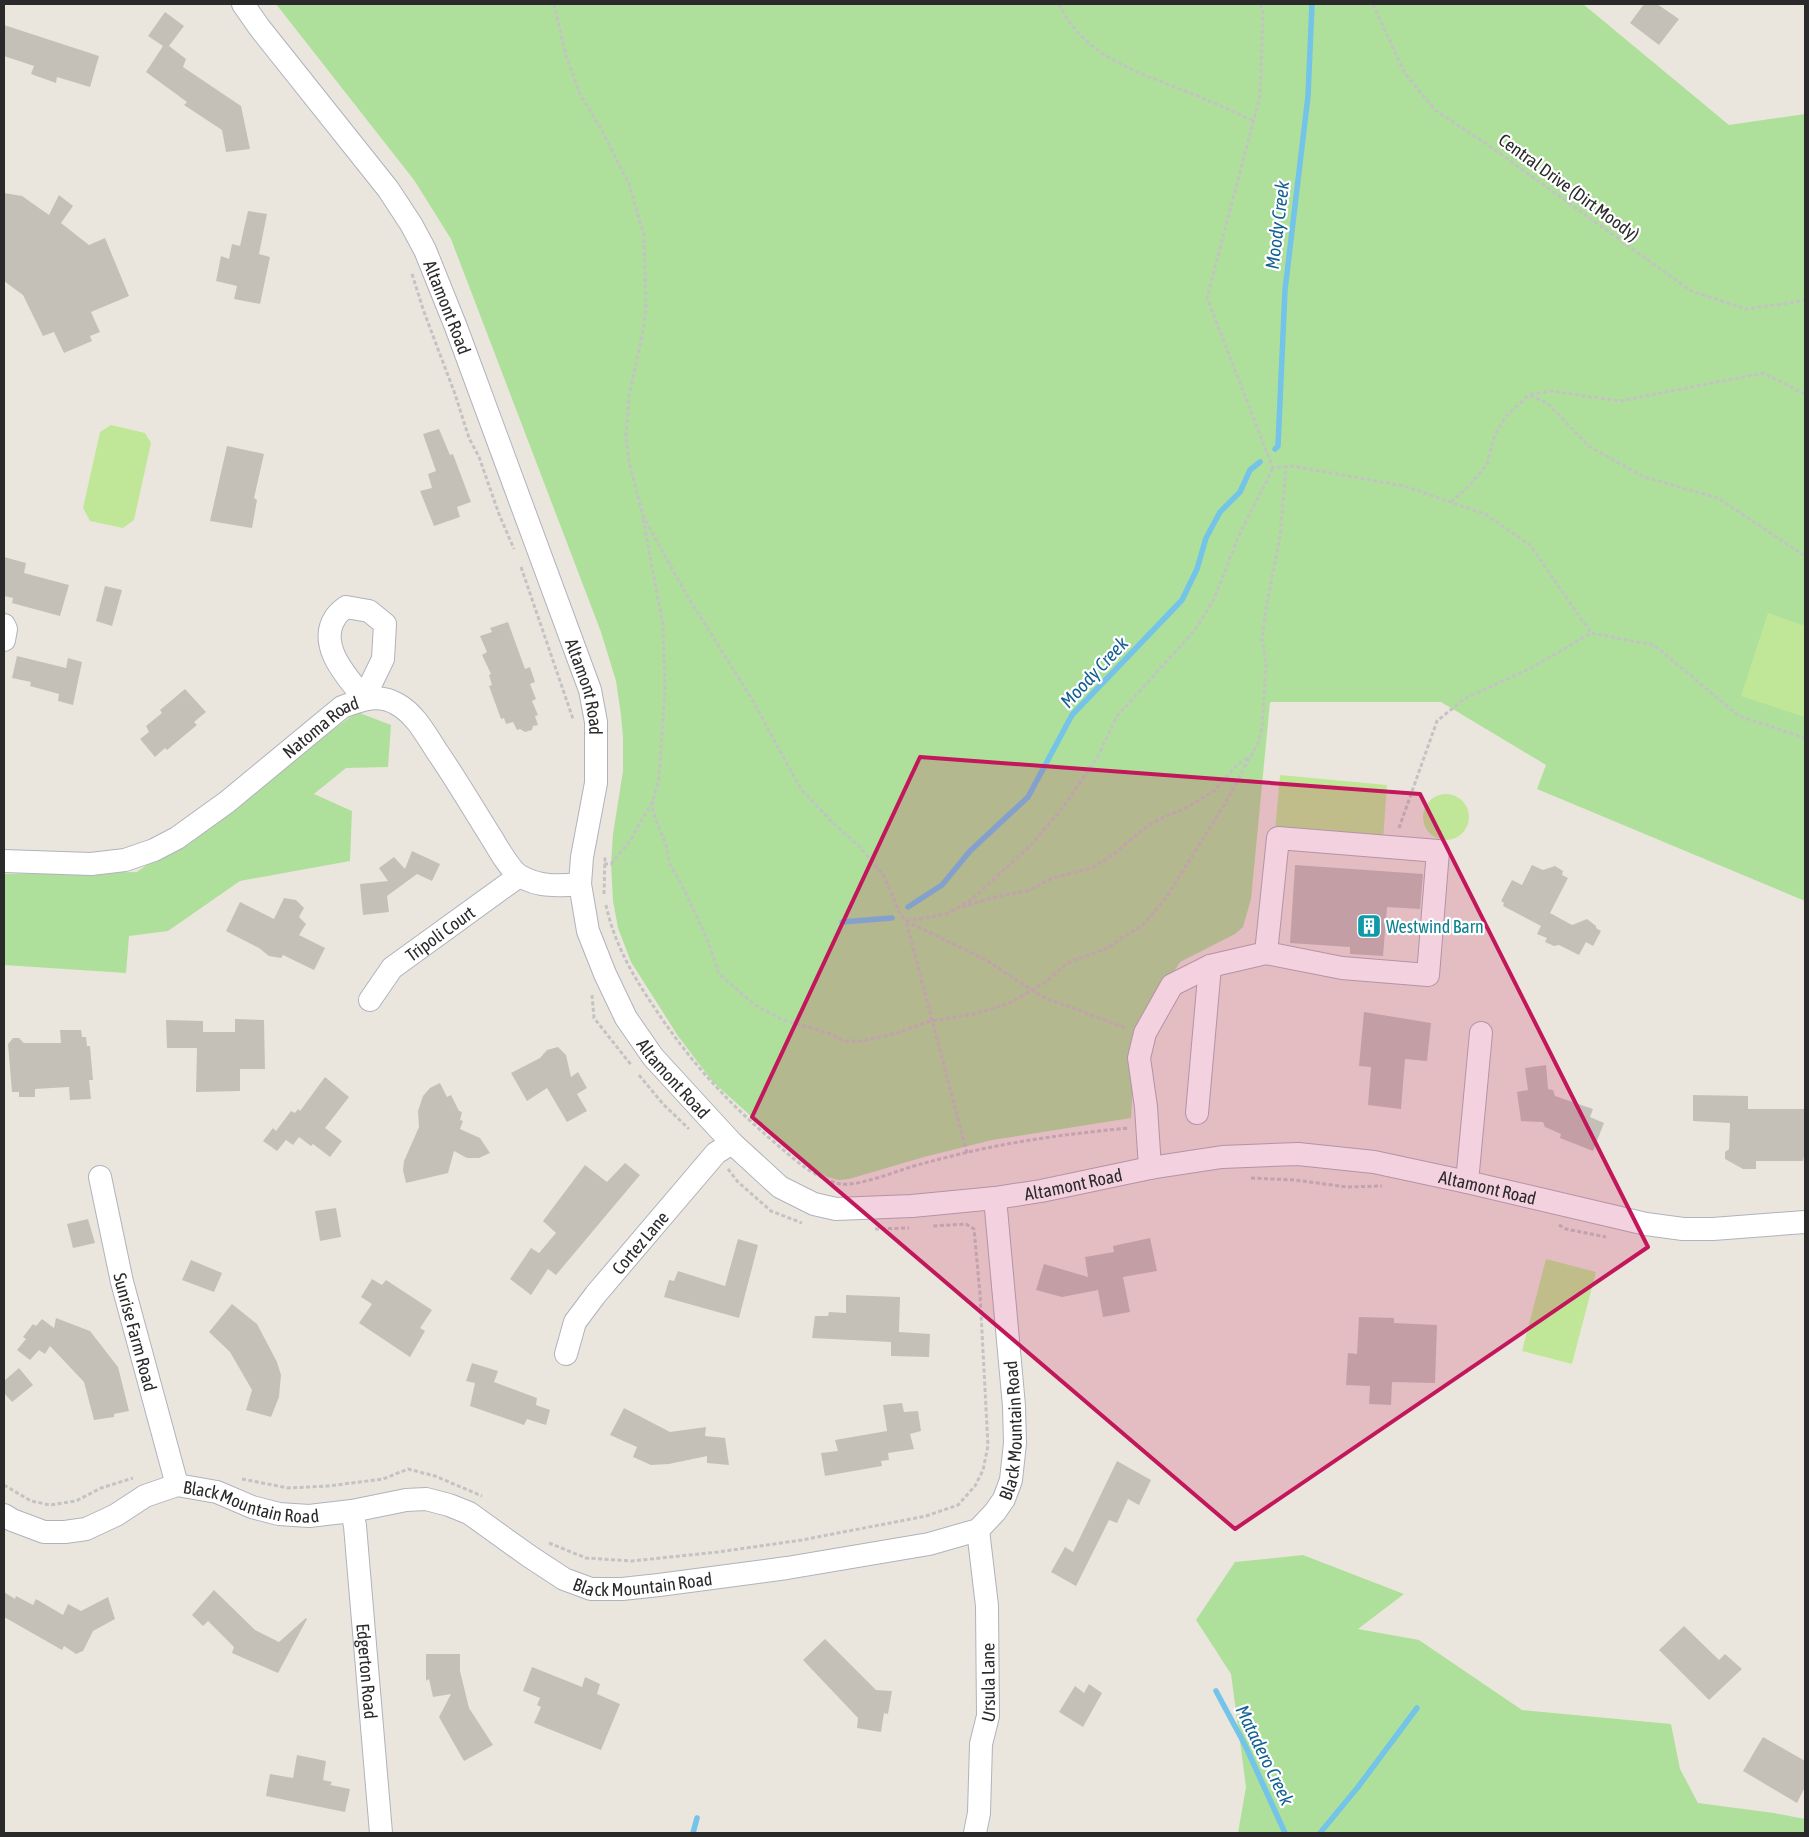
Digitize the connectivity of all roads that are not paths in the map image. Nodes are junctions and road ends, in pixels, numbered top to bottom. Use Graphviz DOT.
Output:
graph roads {
  1 [pos="243,4"];
  2 [pos="4,625"];
  3 [pos="4,640"];
  4 [pos="4,861"];
  5 [pos="519,876"];
  6 [pos="580,884"];
  7 [pos="1266,953"];
  8 [pos="1210,966"];
  9 [pos="370,1000"];
  10 [pos="1481,1034"];
  11 [pos="1197,1113"];
  12 [pos="724,1148"];
  13 [pos="1150,1168"];
  14 [pos="100,1177"];
  15 [pos="1467,1182"];
  16 [pos="995,1198"];
  17 [pos="1805,1222"];
  18 [pos="566,1354"];
  19 [pos="176,1485"];
  20 [pos="352,1511"];
  21 [pos="4,1515"];
  22 [pos="978,1530"];
  23 [pos="381,1833"];
  24 [pos="975,1833"];
  1 -- 6 [label="street, Altamont Road"];
  2 -- 3 [label="street"];
  4 -- 5 [label="street, Natoma Road"];
  5 -- 6 [label="street"];
  5 -- 9 [label="street, Tripoli Court"];
  6 -- 12 [label="street, Altamont Road"];
  7 -- 7 [label="street"];
  7 -- 8 [label="street"];
  8 -- 11 [label="street"];
  8 -- 13 [label="street"];
  10 -- 15 [label="street"];
  12 -- 16 [label="street, Altamont Road"];
  12 -- 18 [label="street, Cortez Lane"];
  13 -- 15 [label="street, Altamont Road"];
  13 -- 16 [label="street, Altamont Road"];
  14 -- 19 [label="street, Sunrise Farm Road"];
  15 -- 17 [label="street, Altamont Road"];
  16 -- 22 [label="street, Black Mountain Road"];
  19 -- 20 [label="street, Black Mountain Road"];
  19 -- 21 [label="street, Black Mountain Road"];
  20 -- 22 [label="street, Black Mountain Road"];
  20 -- 23 [label="street, Edgerton Road"];
  22 -- 24 [label="street, Ursula Lane"];
}
